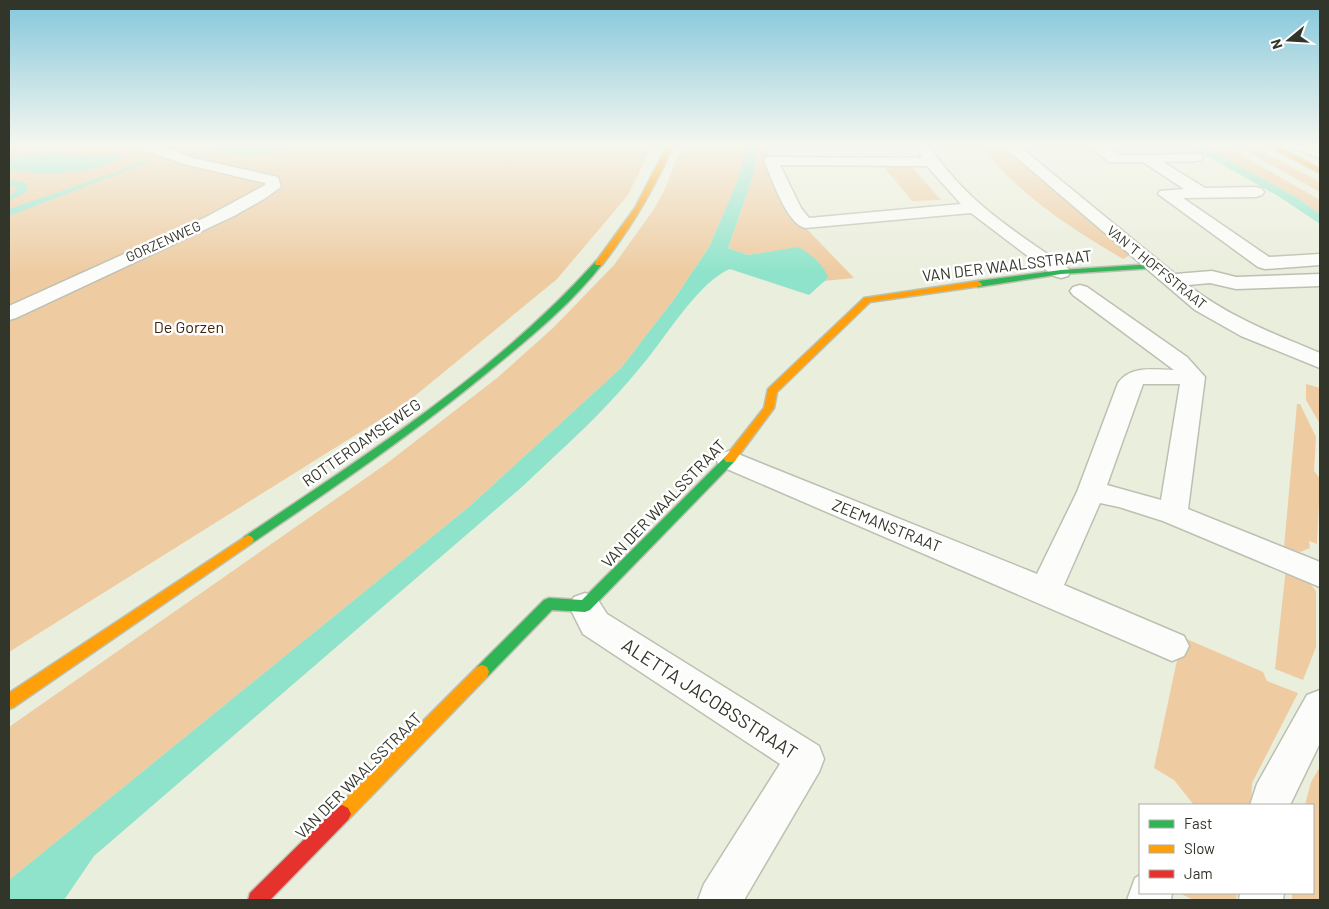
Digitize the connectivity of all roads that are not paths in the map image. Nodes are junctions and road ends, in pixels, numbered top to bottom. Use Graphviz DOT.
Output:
graph roads {
  1 [pos="270,188"];
  2 [pos="653,188"];
  3 [pos="784,188"];
  4 [pos="955,188"];
  5 [pos="1061,188"];
  6 [pos="1195,188"];
  7 [pos="1256,192"];
  8 [pos="1202,193"];
  9 [pos="974,208"];
  10 [pos="1320,260"];
  11 [pos="1265,263"];
  12 [pos="1153,266"];
  13 [pos="1061,272"];
  14 [pos="1212,277"];
  15 [pos="1171,280"];
  16 [pos="1320,280"];
  17 [pos="1080,291"];
  18 [pos="9,314"];
  19 [pos="1320,361"];
  20 [pos="1193,377"];
  21 [pos="729,460"];
  22 [pos="1091,492"];
  23 [pos="1173,514"];
  24 [pos="1320,574"];
  25 [pos="1045,591"];
  26 [pos="585,606"];
  27 [pos="1172,646"];
  28 [pos="9,702"];
  29 [pos="1320,707"];
  30 [pos="1270,804"];
  31 [pos="257,900"];
  32 [pos="720,900"];
  1 -- 18 [label="street, GORZENWEG"];
  2 -- 28 [label="street, ROTTERDAMSEWEG"];
  3 -- 9 [label="street"];
  4 -- 9 [label="street"];
  5 -- 12 [label="street, VAN 'T HOFFSTRAAT"];
  6 -- 8 [label="street"];
  7 -- 8 [label="street"];
  8 -- 11 [label="street"];
  9 -- 13 [label="street"];
  10 -- 11 [label="street"];
  11 -- 14 [label="street"];
  12 -- 13 [label="street, VAN DER WAALSSTRAAT"];
  12 -- 15 [label="street, VAN 'T HOFFSTRAAT"];
  13 -- 21 [label="street, VAN DER WAALSSTRAAT"];
  14 -- 15 [label="street"];
  14 -- 16 [label="street"];
  15 -- 19 [label="street, VAN 'T HOFFSTRAAT"];
  17 -- 20 [label="street"];
  20 -- 22 [label="street"];
  20 -- 23 [label="street"];
  21 -- 25 [label="street, ZEEMANSTRAAT"];
  21 -- 26 [label="street, VAN DER WAALSSTRAAT"];
  22 -- 23 [label="street"];
  22 -- 25 [label="street"];
  23 -- 24 [label="street"];
  25 -- 27 [label="street, ZEEMANSTRAAT"];
  26 -- 31 [label="street, VAN DER WAALSSTRAAT"];
  26 -- 32 [label="street, ALETTA JACOBSSTRAAT"];
  29 -- 30 [label="street"];
}
